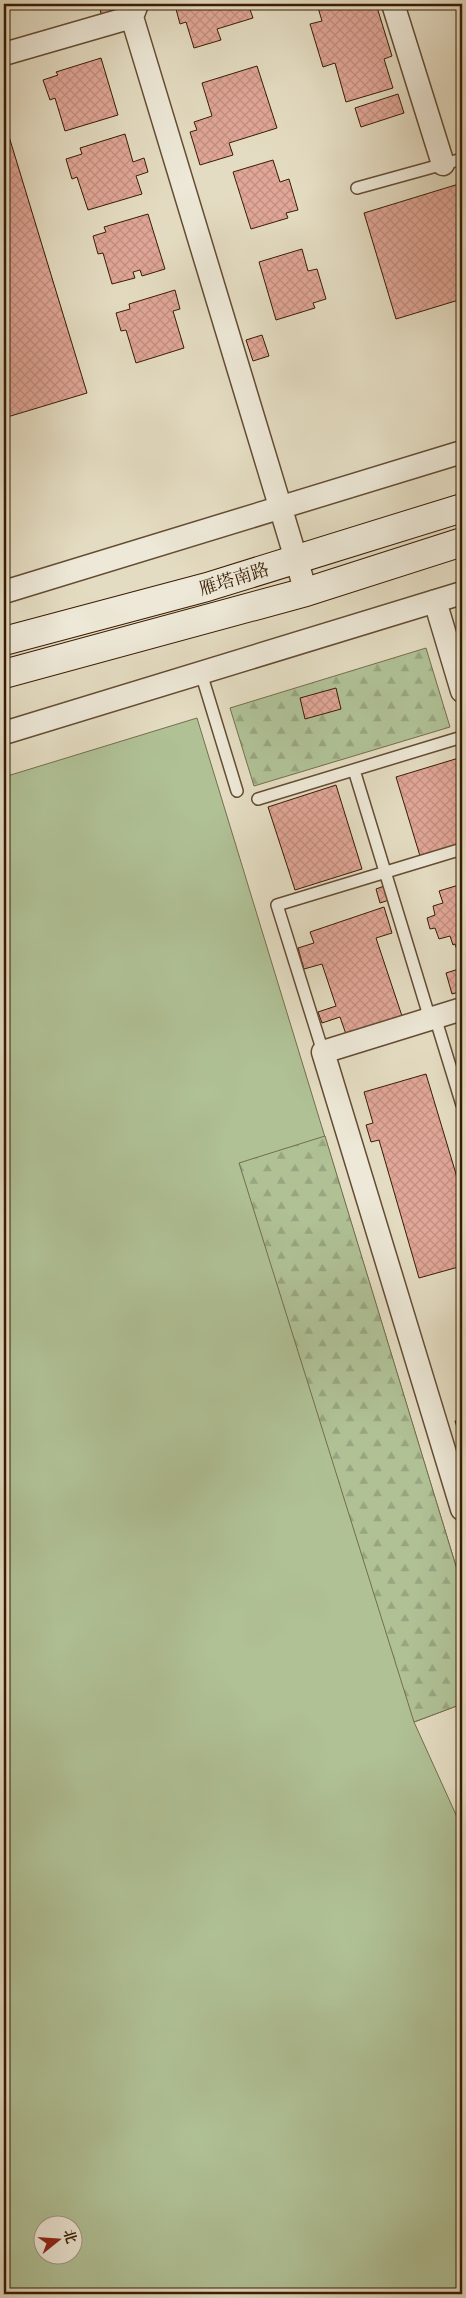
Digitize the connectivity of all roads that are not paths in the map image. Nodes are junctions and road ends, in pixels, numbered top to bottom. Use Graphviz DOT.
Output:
graph roads {
  1 [pos="394,4"];
  2 [pos="134,10"];
  3 [pos="4,54"];
  4 [pos="453,161"];
  5 [pos="357,188"];
  6 [pos="462,452"];
  7 [pos="280,508"];
  8 [pos="462,508"];
  9 [pos="462,542"];
  10 [pos="295,560"];
  11 [pos="4,592"];
  12 [pos="306,592"];
  13 [pos="462,593"];
  14 [pos="435,601"];
  15 [pos="4,641"];
  16 [pos="201,673"];
  17 [pos="4,674"];
  18 [pos="462,691"];
  19 [pos="4,733"];
  20 [pos="462,737"];
  21 [pos="354,770"];
  22 [pos="237,792"];
  23 [pos="258,799"];
  24 [pos="462,849"];
  25 [pos="385,872"];
  26 [pos="462,1009"];
  27 [pos="433,1018"];
  28 [pos="322,1052"];
  29 [pos="462,1105"];
  30 [pos="462,1509"];
  1 -- 4 [label="street"];
  2 -- 3 [label="street"];
  2 -- 7 [label="street"];
  4 -- 5 [label="lane"];
  6 -- 7 [label="street"];
  7 -- 10 [label="street"];
  7 -- 11 [label="street"];
  8 -- 10 [label="main road, 雁塔南路"];
  9 -- 12 [label="main road, 雁塔南路"];
  10 -- 12 [label="street"];
  10 -- 15 [label="main road, 雁塔南路"];
  12 -- 17 [label="main road, 雁塔南路"];
  13 -- 14 [label="street"];
  14 -- 16 [label="street"];
  14 -- 18 [label="street"];
  16 -- 19 [label="street"];
  16 -- 22 [label="lane"];
  20 -- 21 [label="lane"];
  21 -- 23 [label="lane"];
  21 -- 25 [label="lane"];
  24 -- 25 [label="lane"];
  25 -- 27 [label="lane"];
  25 -- 28 [label="lane"];
  26 -- 27 [label="street"];
  27 -- 28 [label="street"];
  27 -- 29 [label="lane"];
  28 -- 30 [label="street"];
}
